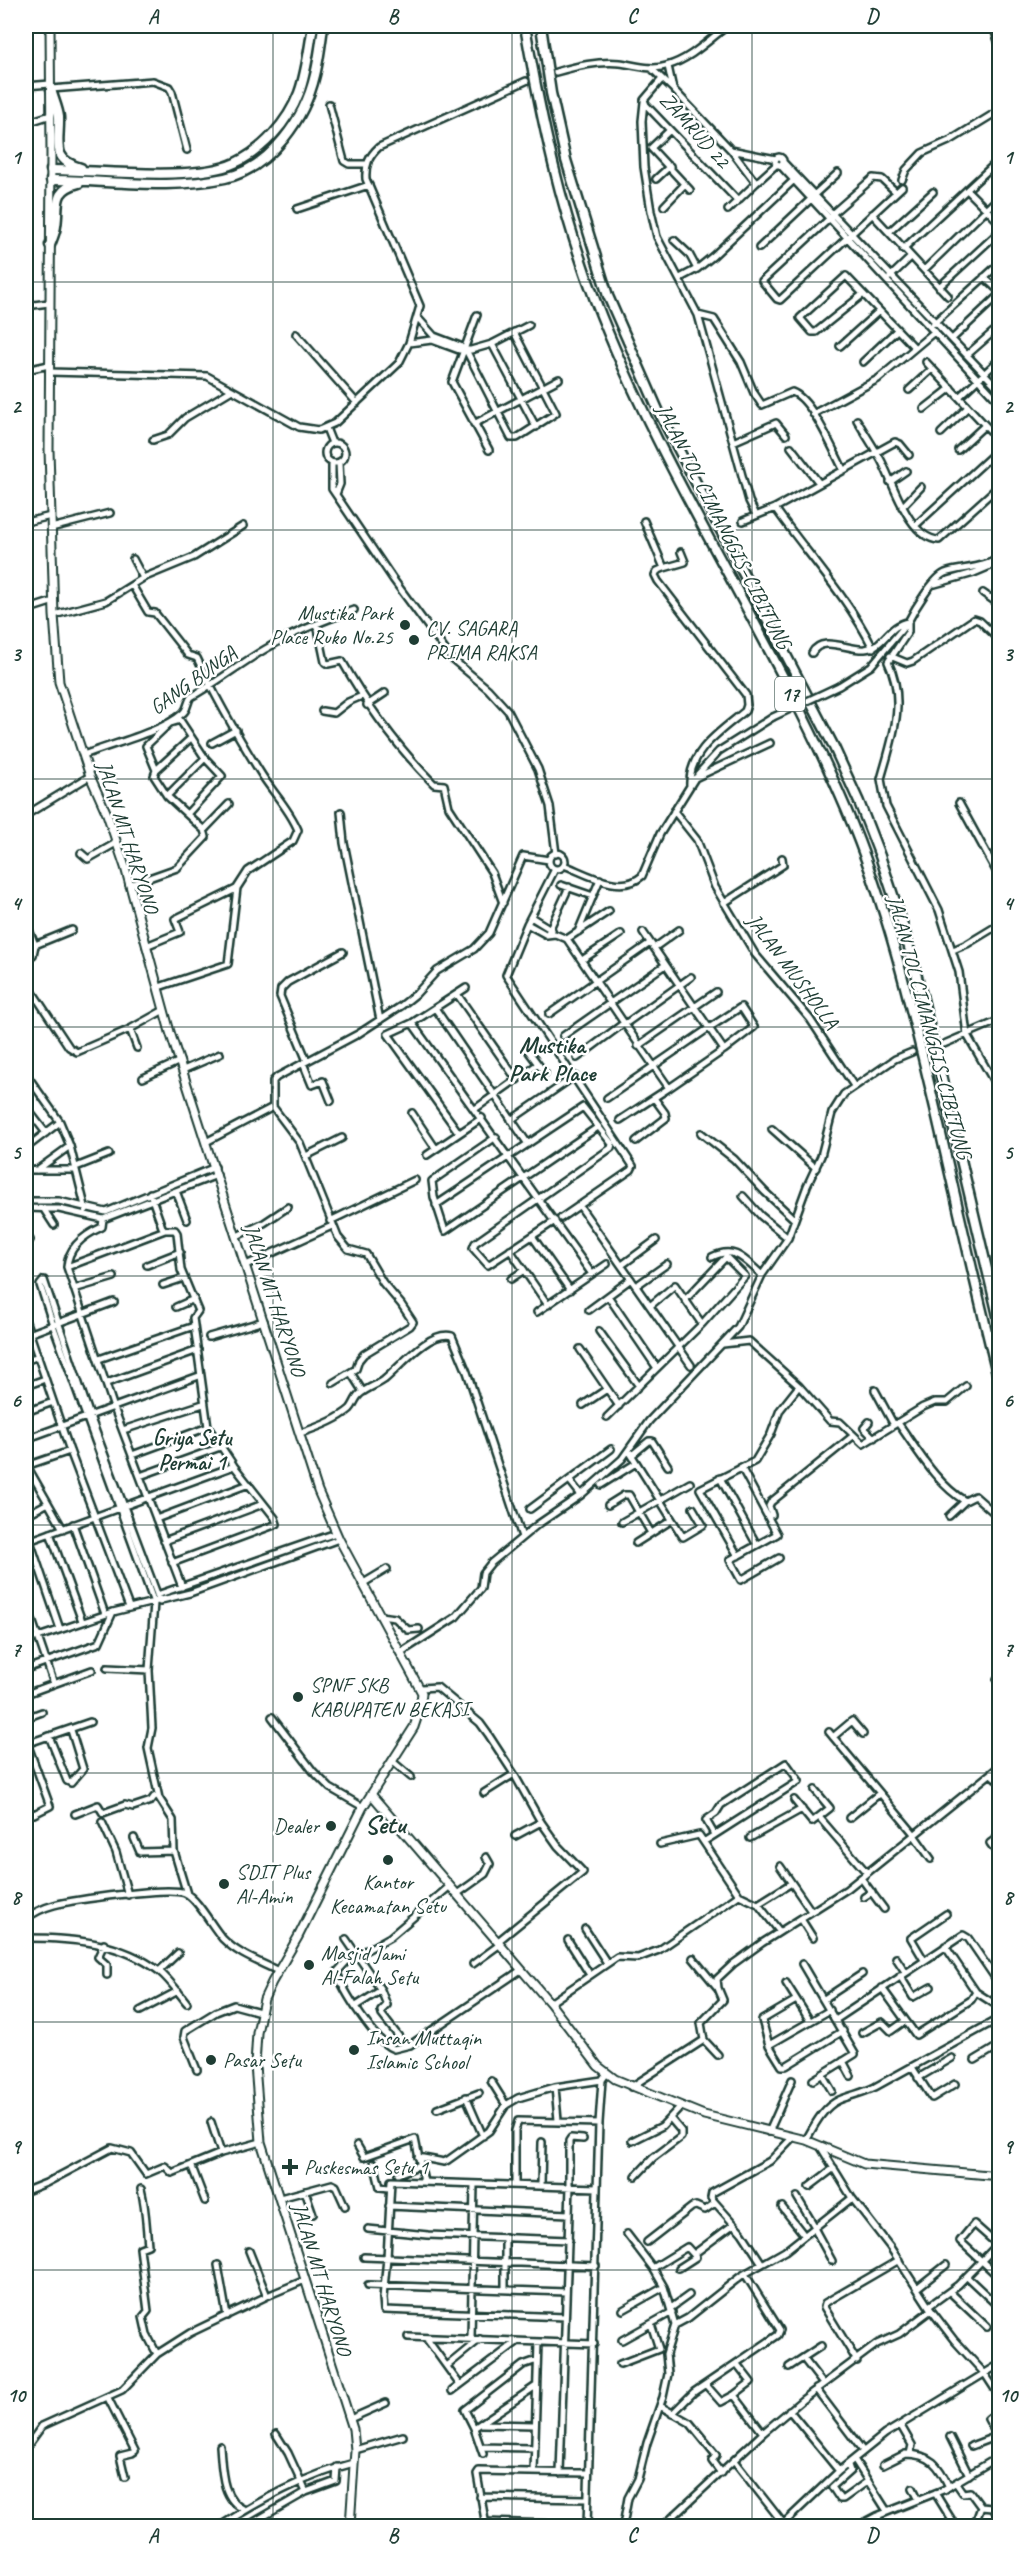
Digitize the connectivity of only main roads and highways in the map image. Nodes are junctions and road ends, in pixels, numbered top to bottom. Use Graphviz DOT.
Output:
graph roads {
  1 [pos="50,26"];
  2 [pos="313,26"];
  3 [pos="323,26"];
  4 [pos="525,26"];
  5 [pos="541,26"];
  6 [pos="51,86"];
  7 [pos="51,170"];
  8 [pos="90,170"];
  9 [pos="51,180"];
  10 [pos="91,180"];
  11 [pos="50,245"];
  12 [pos="999,1324"];
  13 [pos="999,1385"];
  14 [pos="371,1794"];
  15 [pos="999,2176"];
  16 [pos="351,2526"];
  1 -- 6 [label="main road, JALAN MT HARYONO"];
  2 -- 8 [label="highway"];
  3 -- 10 [label="highway"];
  4 -- 13 [label="highway, JALAN TOL CIMANGGIS–CIBITUNG / 17"];
  5 -- 12 [label="highway, JALAN TOL CIMANGGIS–CIBITUNG / 17"];
  6 -- 7 [label="main road, JALAN MT HARYONO"];
  6 -- 8 [label="highway"];
  7 -- 8 [label="highway"];
  7 -- 9 [label="main road, JALAN MT HARYONO"];
  9 -- 10 [label="highway"];
  9 -- 11 [label="main road, JALAN MT HARYONO"];
  10 -- 11 [label="highway"];
  11 -- 14 [label="main road, JALAN MT HARYONO"];
  14 -- 15 [label="main road"];
  14 -- 16 [label="main road, JALAN MT HARYONO"];
}
